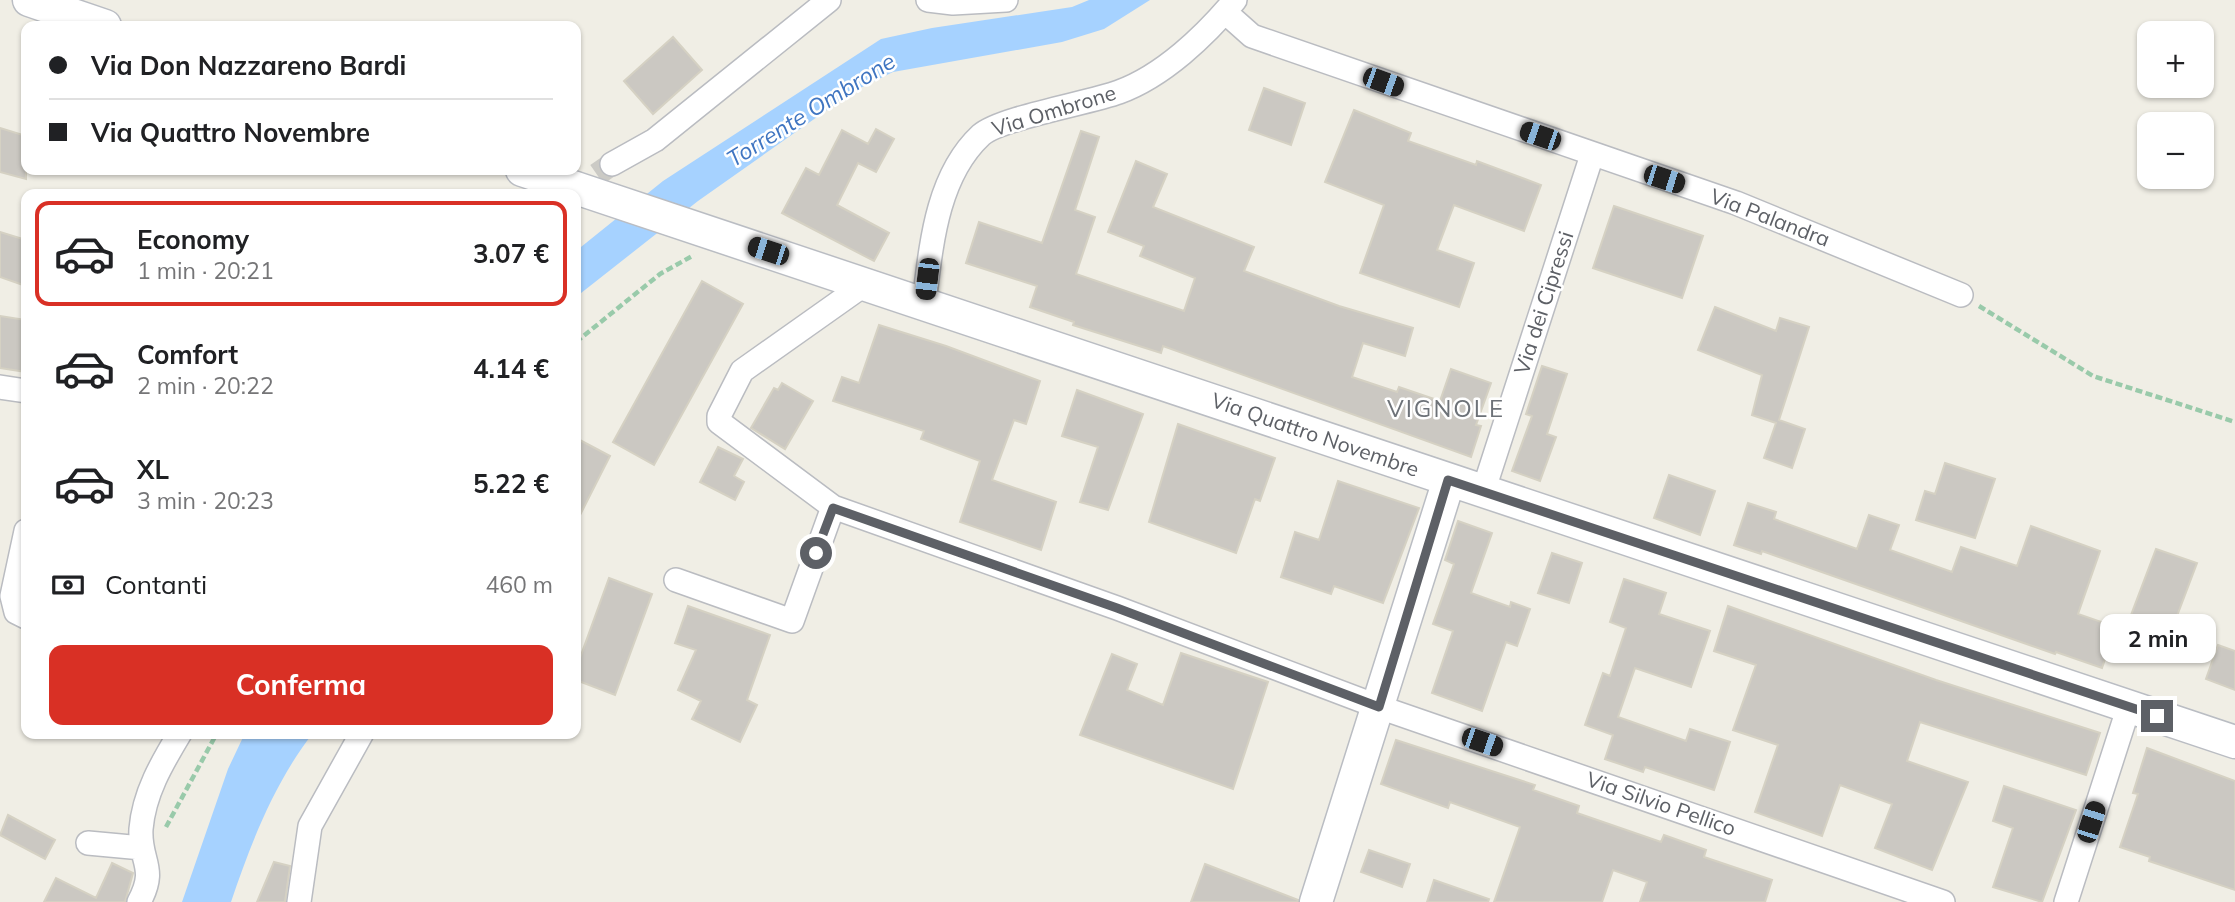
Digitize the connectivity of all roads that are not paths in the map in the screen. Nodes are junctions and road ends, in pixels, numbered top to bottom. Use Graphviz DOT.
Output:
graph roads {
  1 [pos="29,0"];
  2 [pos="829,0"];
  3 [pos="928,0"];
  4 [pos="1006,0"];
  5 [pos="1230,6"];
  6 [pos="90,21"];
  7 [pos="1592,155"];
  8 [pos="612,164"];
  9 [pos="536,175"];
  10 [pos="577,189"];
  11 [pos="581,190"];
  12 [pos="865,284"];
  13 [pos="1961,296"];
  14 [pos="924,304"];
  15 [pos="0,387"];
  16 [pos="21,390"];
  17 [pos="1448,480"];
  18 [pos="1483,492"];
  19 [pos="833,508"];
  20 [pos="21,554"];
  21 [pos="676,580"];
  22 [pos="21,614"];
  23 [pos="2129,706"];
  24 [pos="1379,707"];
  25 [pos="177,739"];
  26 [pos="359,739"];
  27 [pos="2235,742"];
  28 [pos="88,843"];
  29 [pos="144,855"];
  30 [pos="139,902"];
  31 [pos="299,902"];
  32 [pos="1316,902"];
  33 [pos="1943,902"];
  34 [pos="2066,902"];
  1 -- 6 [label="main road"];
  2 -- 8 [label="street"];
  3 -- 4 [label="street"];
  5 -- 7 [label="street, Via Palandra"];
  5 -- 14 [label="street, Via Ombrone"];
  7 -- 13 [label="street, Via Palandra"];
  7 -- 18 [label="street, Via dei Cipressi"];
  9 -- 10 [label="main road, Via Quattro Novembre"];
  11 -- 12 [label="main road, Via Quattro Novembre"];
  12 -- 14 [label="main road, Via Quattro Novembre"];
  12 -- 19 [label="street, Via Silvio Pellico"];
  14 -- 17 [label="main road, Via Quattro Novembre"];
  15 -- 16 [label="street"];
  17 -- 18 [label="main road, Via Quattro Novembre"];
  17 -- 24 [label="main road"];
  18 -- 23 [label="main road, Via Quattro Novembre"];
  19 -- 21 [label="street"];
  19 -- 24 [label="street, Via Silvio Pellico"];
  20 -- 22 [label="street"];
  23 -- 27 [label="main road, Via Quattro Novembre"];
  23 -- 34 [label="street"];
  24 -- 32 [label="main road"];
  24 -- 33 [label="street, Via Silvio Pellico"];
  25 -- 29 [label="street"];
  26 -- 31 [label="street"];
  28 -- 29 [label="street"];
  29 -- 30 [label="street"];
}
